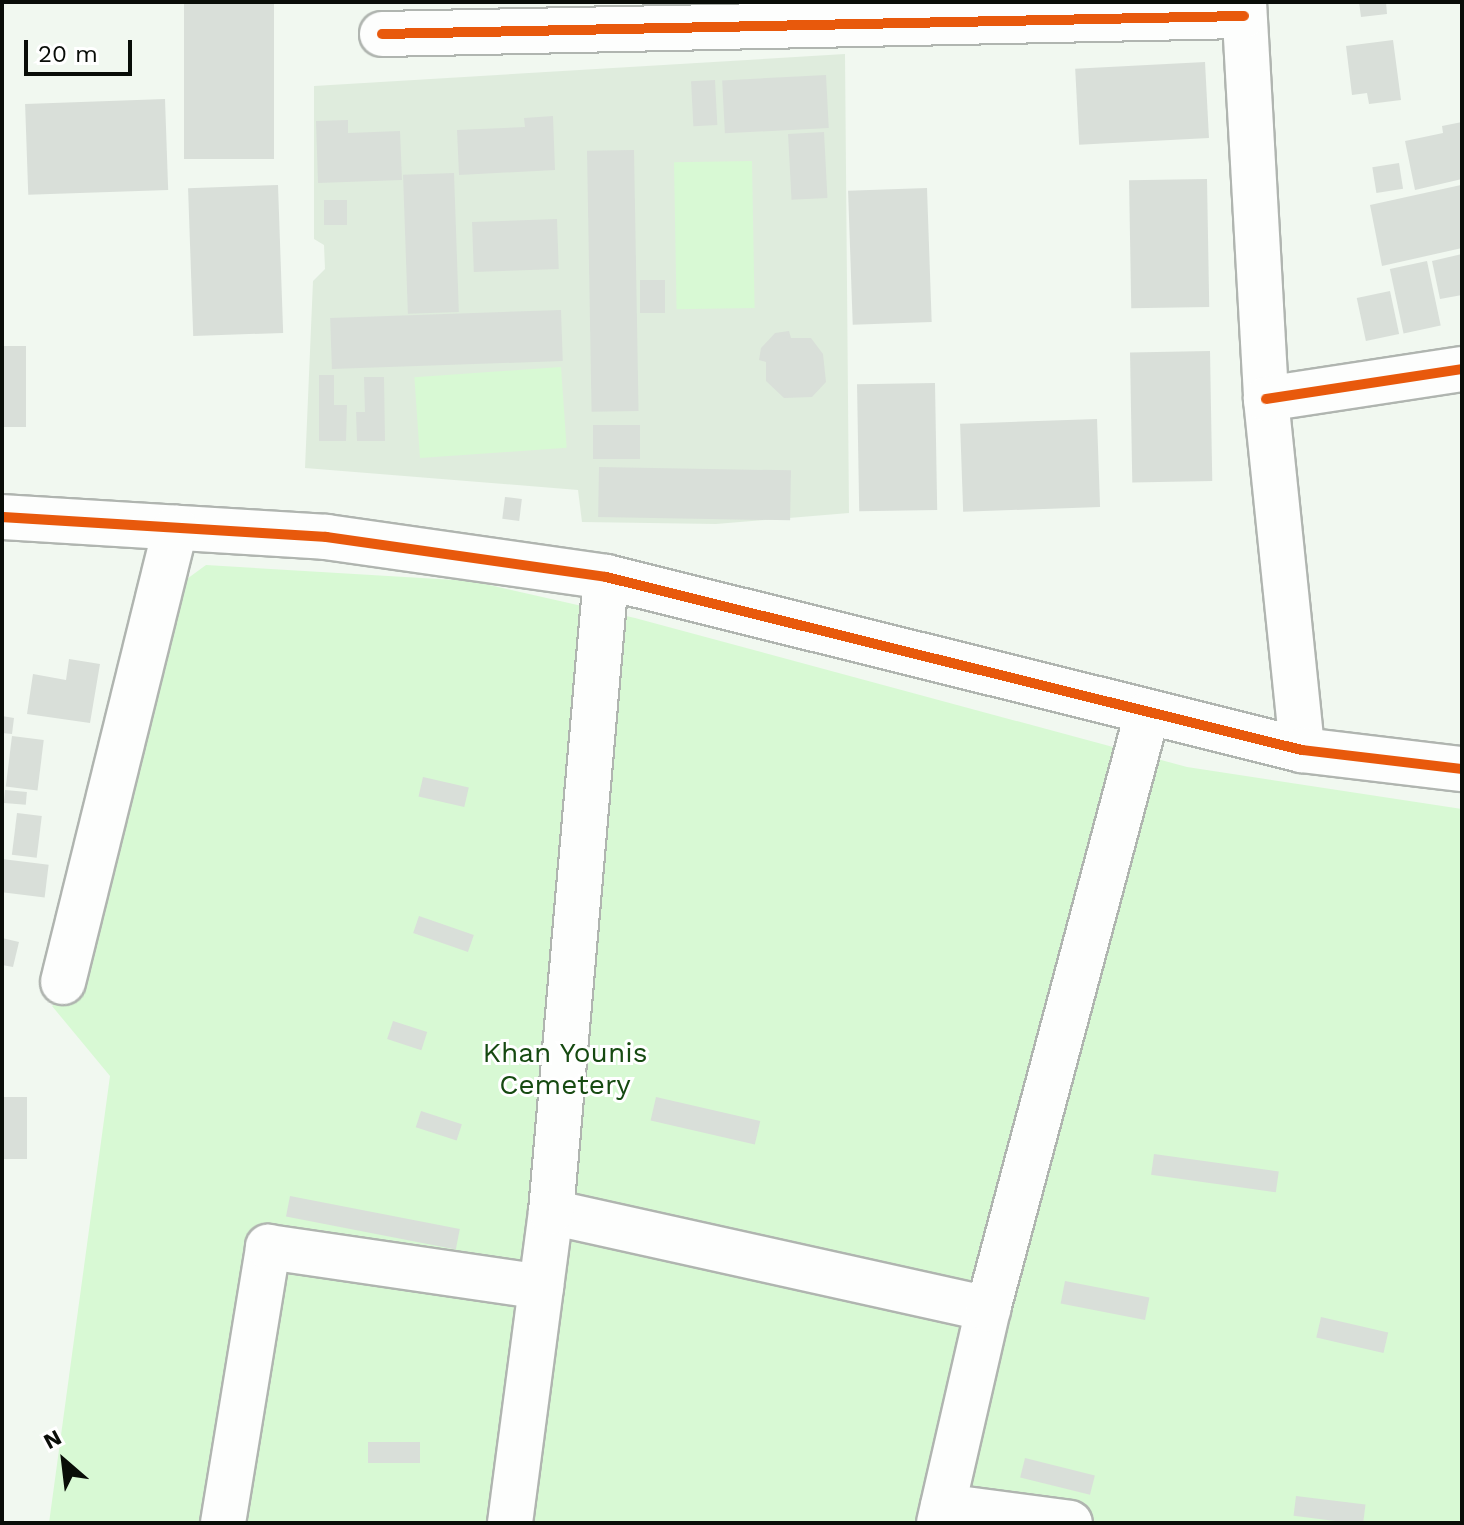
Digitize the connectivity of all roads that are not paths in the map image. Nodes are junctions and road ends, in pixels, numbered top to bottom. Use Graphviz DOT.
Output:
graph roads {
  1 [pos="1244,9"];
  2 [pos="382,34"];
  3 [pos="1462,369"];
  4 [pos="1266,399"];
  5 [pos="2,517"];
  6 [pos="175,528"];
  7 [pos="606,577"];
  8 [pos="1147,714"];
  9 [pos="1302,750"];
  10 [pos="1462,769"];
  11 [pos="63,982"];
  12 [pos="551,1212"];
  13 [pos="541,1287"];
  14 [pos="988,1309"];
  15 [pos="941,1515"];
  16 [pos="223,1523"];
  17 [pos="510,1523"];
  18 [pos="1070,1523"];
  1 -- 2 [label="street"];
  1 -- 4 [label="street"];
  3 -- 4 [label="street"];
  4 -- 9 [label="street"];
  5 -- 6 [label="street"];
  6 -- 7 [label="street"];
  6 -- 11 [label="street"];
  7 -- 8 [label="street"];
  7 -- 12 [label="street"];
  8 -- 9 [label="street"];
  8 -- 14 [label="street"];
  9 -- 10 [label="street"];
  12 -- 13 [label="street"];
  12 -- 14 [label="street"];
  13 -- 16 [label="street"];
  13 -- 17 [label="street"];
  14 -- 15 [label="street"];
  15 -- 18 [label="street"];
}
